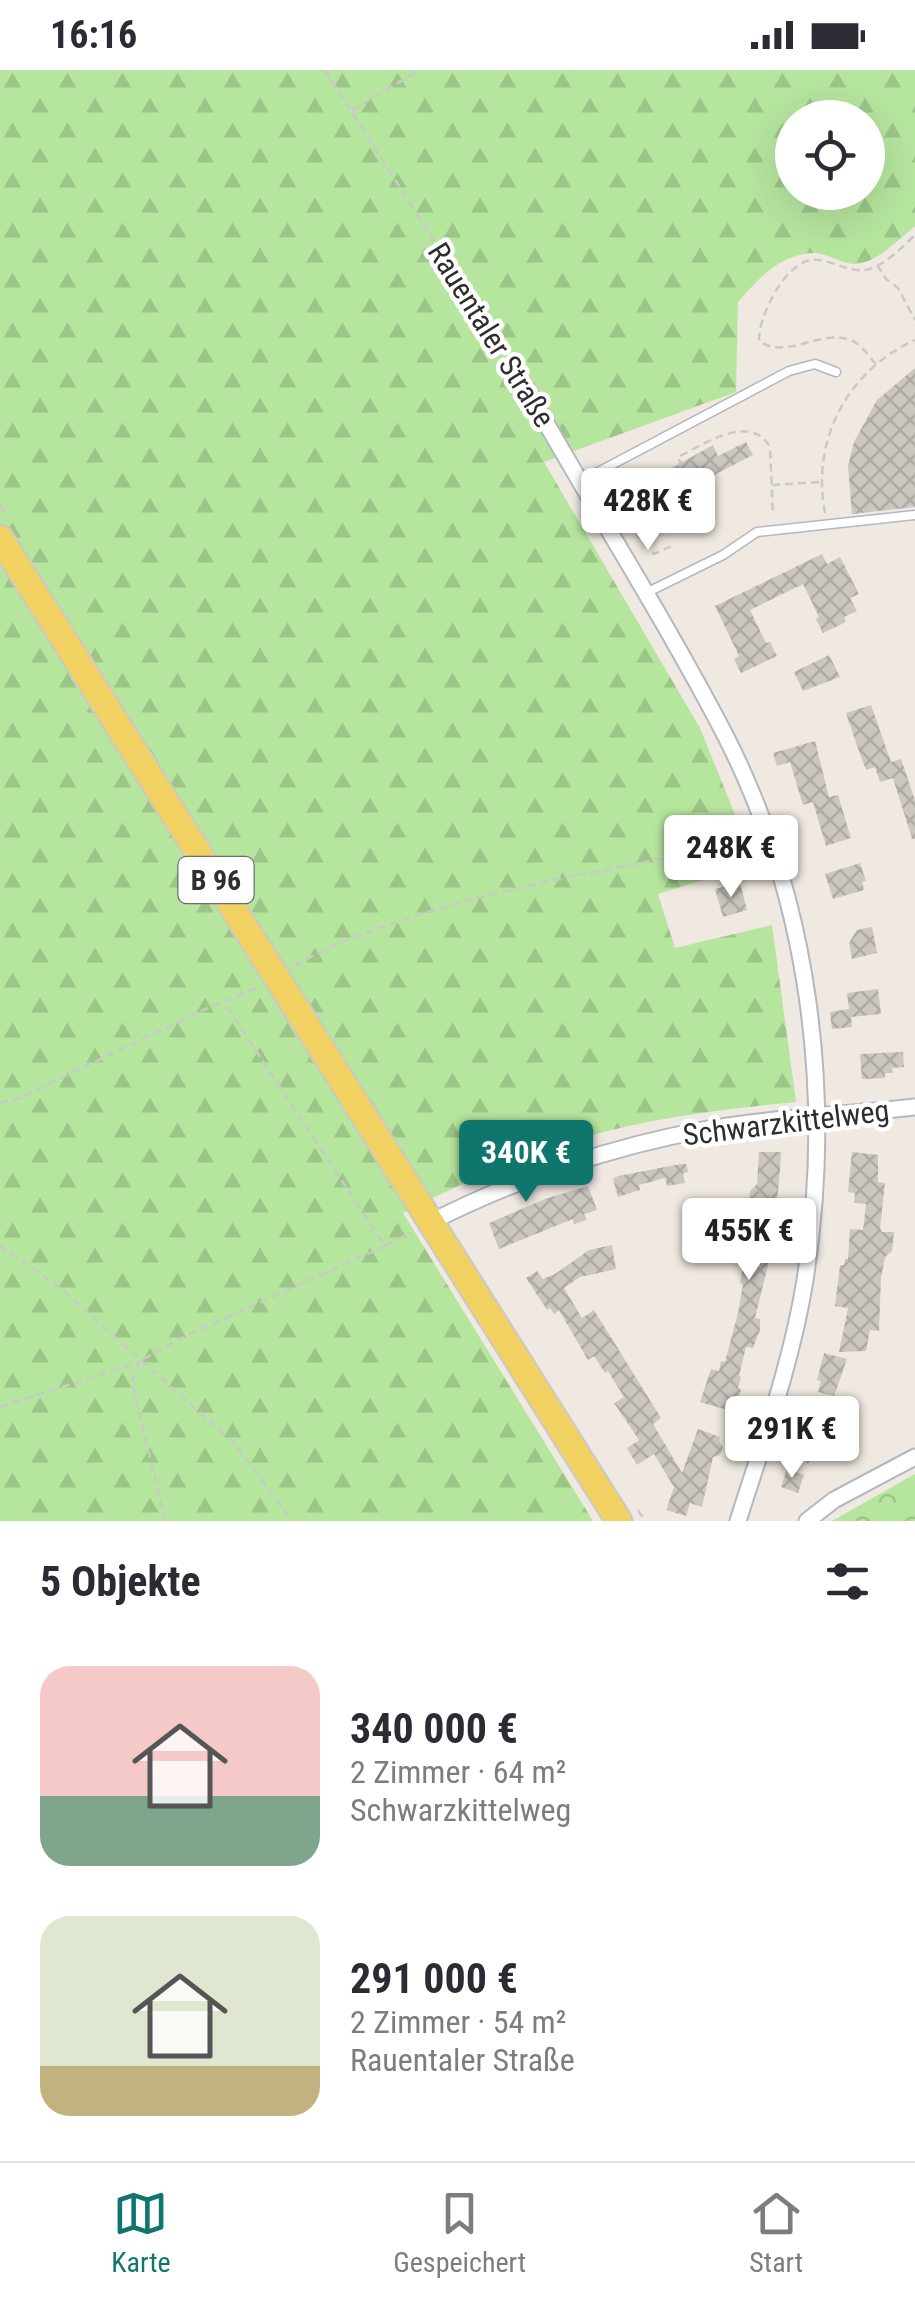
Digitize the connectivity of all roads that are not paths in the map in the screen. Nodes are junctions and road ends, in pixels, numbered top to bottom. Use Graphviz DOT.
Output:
graph roads {
  1 [pos="836,372"];
  2 [pos="524,384"];
  3 [pos="579,482"];
  4 [pos="915,515"];
  5 [pos="0,538"];
  6 [pos="646,593"];
  7 [pos="915,1108"];
  8 [pos="816,1117"];
  9 [pos="431,1222"];
  10 [pos="915,1457"];
  11 [pos="619,1521"];
  12 [pos="738,1521"];
  13 [pos="807,1521"];
  1 -- 3 [label="lane"];
  2 -- 3 [label="street, Rauentaler Straße"];
  3 -- 6 [label="street, Rauentaler Straße"];
  4 -- 6 [label="lane"];
  5 -- 9 [label="main road, B 96"];
  6 -- 8 [label="street, Rauentaler Straße"];
  7 -- 8 [label="street, Schwarzkittelweg"];
  8 -- 9 [label="street, Schwarzkittelweg"];
  8 -- 12 [label="street, Rauentaler Straße"];
  9 -- 11 [label="main road, B 96"];
  10 -- 13 [label="street"];
}
